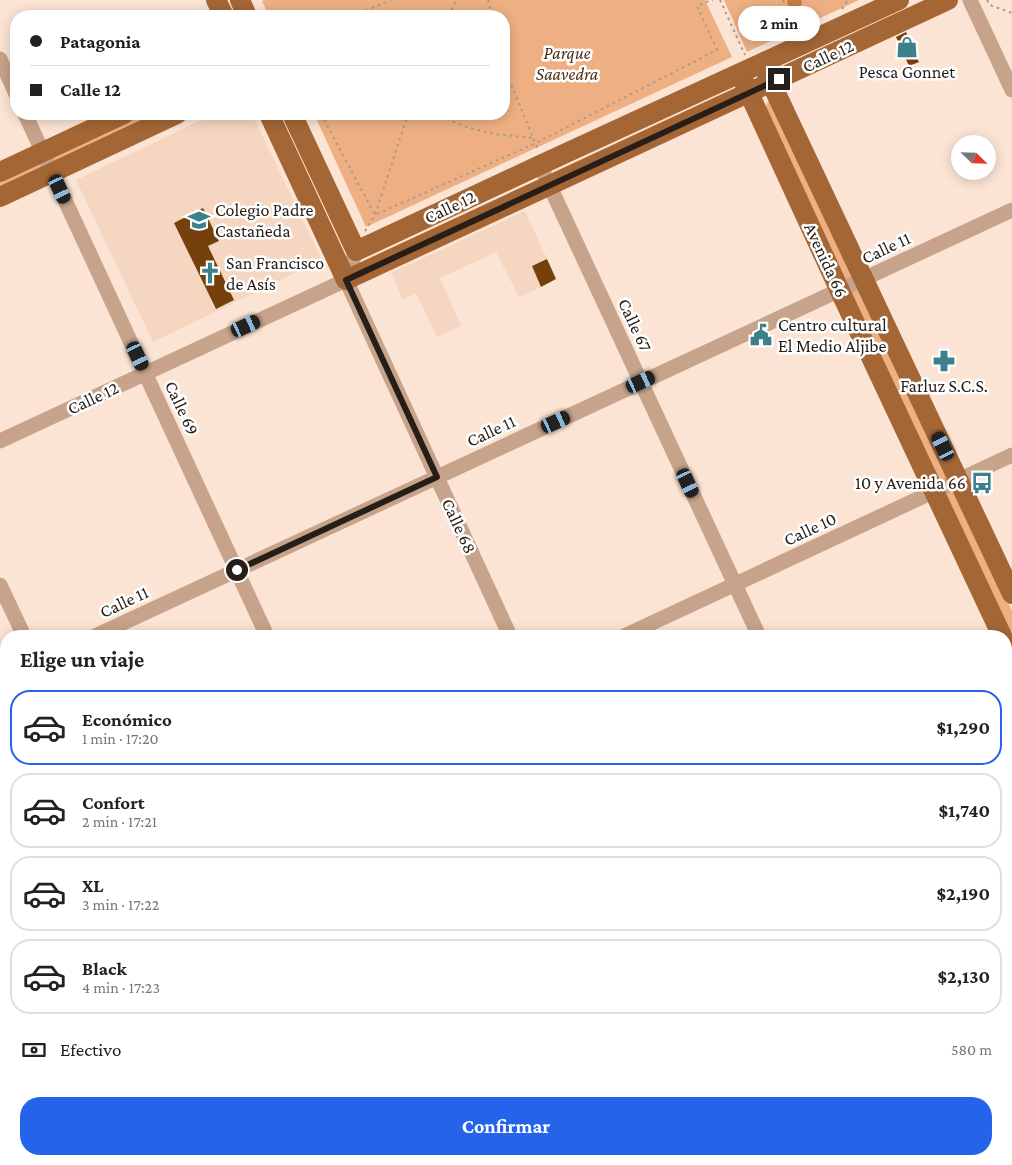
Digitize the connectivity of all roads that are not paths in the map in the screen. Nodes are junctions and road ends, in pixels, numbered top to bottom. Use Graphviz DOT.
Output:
graph roads {
  1 [pos="899,0"];
  2 [pos="948,0"];
  3 [pos="970,0"];
  4 [pos="0,59"];
  5 [pos="750,65"];
  6 [pos="10,81"];
  7 [pos="771,82"];
  8 [pos="1012,90"];
  9 [pos="749,92"];
  10 [pos="29,120"];
  11 [pos="111,120"];
  12 [pos="164,120"];
  13 [pos="272,120"];
  14 [pos="295,120"];
  15 [pos="43,152"];
  16 [pos="540,161"];
  17 [pos="0,172"];
  18 [pos="52,172"];
  19 [pos="549,184"];
  20 [pos="0,196"];
  21 [pos="1012,210"];
  22 [pos="356,251"];
  23 [pos="863,279"];
  24 [pos="346,280"];
  25 [pos="840,291"];
  26 [pos="145,373"];
  27 [pos="641,382"];
  28 [pos="0,441"];
  29 [pos="1012,455"];
  30 [pos="437,477"];
  31 [pos="959,479"];
  32 [pos="934,492"];
  33 [pos="237,570"];
  34 [pos="735,584"];
  35 [pos="0,585"];
  36 [pos="1012,594"];
  37 [pos="21,630"];
  38 [pos="108,630"];
  39 [pos="264,630"];
  40 [pos="507,630"];
  41 [pos="637,630"];
  42 [pos="756,630"];
  43 [pos="999,630"];
  1 -- 5 [label="main road, Calle 12"];
  2 -- 7 [label="main road, Calle 12"];
  3 -- 8 [label="street"];
  4 -- 6 [label="street"];
  5 -- 7 [label="main road, Avenida 66"];
  5 -- 9 [label="main road, Avenida 66"];
  5 -- 16 [label="main road, Calle 12"];
  7 -- 9 [label="main road, Calle 12"];
  7 -- 23 [label="main road, Avenida 66"];
  9 -- 19 [label="main road, Calle 12"];
  9 -- 25 [label="main road, Avenida 66"];
  10 -- 15 [label="street, Calle 69"];
  11 -- 15 [label="main road"];
  12 -- 18 [label="main road"];
  13 -- 24 [label="main road, Calle 68"];
  14 -- 22 [label="main road"];
  15 -- 17 [label="main road"];
  15 -- 18 [label="street, Calle 69"];
  16 -- 19 [label="street, Calle 67"];
  16 -- 22 [label="main road, Calle 12"];
  18 -- 20 [label="main road"];
  18 -- 26 [label="street, Calle 69"];
  19 -- 24 [label="main road, Calle 12"];
  19 -- 27 [label="street, Calle 67"];
  21 -- 23 [label="street, Calle 11"];
  22 -- 24 [label="street"];
  23 -- 25 [label="street, Calle 11"];
  23 -- 31 [label="main road, Avenida 66"];
  24 -- 26 [label="street, Calle 12"];
  24 -- 30 [label="street, Calle 68"];
  25 -- 27 [label="street, Calle 11"];
  25 -- 32 [label="main road, Avenida 66"];
  26 -- 28 [label="street, Calle 12"];
  26 -- 33 [label="street, Calle 69"];
  27 -- 30 [label="street, Calle 11"];
  27 -- 34 [label="street, Calle 67"];
  29 -- 31 [label="street, Calle 10"];
  30 -- 33 [label="street, Calle 11"];
  30 -- 40 [label="street, Calle 68"];
  31 -- 32 [label="street, Calle 10"];
  31 -- 36 [label="main road, Avenida 66"];
  32 -- 34 [label="street, Calle 10"];
  32 -- 43 [label="main road, Avenida 66"];
  33 -- 38 [label="street, Calle 11"];
  33 -- 39 [label="street, Calle 69"];
  34 -- 41 [label="street, Calle 10"];
  34 -- 42 [label="street, Calle 67"];
  35 -- 37 [label="street"];
}
